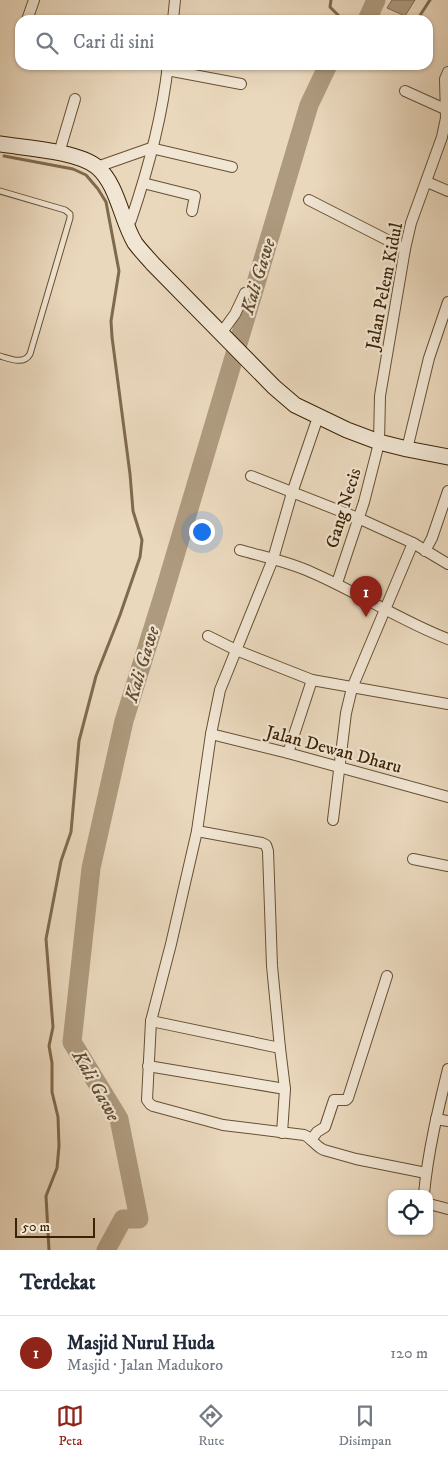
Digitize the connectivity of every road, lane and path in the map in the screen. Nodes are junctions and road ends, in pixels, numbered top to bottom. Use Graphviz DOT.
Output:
graph roads {
  1 [pos="34,0"];
  2 [pos="174,0"];
  3 [pos="29,15"];
  4 [pos="173,15"];
  5 [pos="167,70"];
  6 [pos="176,70"];
  7 [pos="448,72"];
  8 [pos="241,84"];
  9 [pos="404,91"];
  10 [pos="75,99"];
  11 [pos="447,110"];
  12 [pos="0,144"];
  13 [pos="151,148"];
  14 [pos="59,153"];
  15 [pos="232,166"];
  16 [pos="97,167"];
  17 [pos="427,182"];
  18 [pos="143,183"];
  19 [pos="0,191"];
  20 [pos="448,191"];
  21 [pos="309,200"];
  22 [pos="192,211"];
  23 [pos="127,224"];
  24 [pos="405,249"];
  25 [pos="245,293"];
  26 [pos="448,302"];
  27 [pos="224,334"];
  28 [pos="0,356"];
  29 [pos="318,417"];
  30 [pos="379,442"];
  31 [pos="408,450"];
  32 [pos="448,457"];
  33 [pos="250,476"];
  34 [pos="448,491"];
  35 [pos="292,493"];
  36 [pos="358,518"];
  37 [pos="413,543"];
  38 [pos="240,550"];
  39 [pos="425,551"];
  40 [pos="273,559"];
  41 [pos="448,564"];
  42 [pos="337,583"];
  43 [pos="385,610"];
  44 [pos="208,636"];
  45 [pos="448,639"];
  46 [pos="236,650"];
  47 [pos="312,680"];
  48 [pos="352,688"];
  49 [pos="448,704"];
  50 [pos="211,734"];
  51 [pos="288,753"];
  52 [pos="340,768"];
  53 [pos="448,797"];
  54 [pos="333,820"];
  55 [pos="196,831"];
  56 [pos="413,860"];
  57 [pos="448,866"];
  58 [pos="387,976"];
  59 [pos="151,1021"];
  60 [pos="280,1048"];
  61 [pos="148,1066"];
  62 [pos="448,1069"];
  63 [pos="285,1089"];
  64 [pos="436,1119"];
  65 [pos="448,1121"];
  66 [pos="282,1133"];
  67 [pos="311,1140"];
  68 [pos="426,1173"];
  69 [pos="424,1190"];
  70 [pos="433,1205"];
  71 [pos="448,1210"];
  1 -- 3 [label="street"];
  2 -- 4 [label="street"];
  5 -- 13 [label="street"];
  6 -- 8 [label="street"];
  7 -- 11 [label="street, Jalan Pelem Kidul"];
  9 -- 11 [label="street"];
  10 -- 14 [label="street"];
  11 -- 17 [label="street, Jalan Pelem Kidul"];
  12 -- 14 [label="main road"];
  13 -- 15 [label="street"];
  13 -- 16 [label="street"];
  13 -- 18 [label="street"];
  14 -- 16 [label="main road"];
  16 -- 23 [label="main road"];
  17 -- 20 [label="street"];
  17 -- 24 [label="street, Jalan Pelem Kidul"];
  18 -- 22 [label="street"];
  18 -- 23 [label="street"];
  19 -- 28 [label="lane"];
  21 -- 24 [label="street"];
  23 -- 27 [label="main road"];
  24 -- 30 [label="street, Jalan Pelem Kidul"];
  25 -- 27 [label="street"];
  26 -- 31 [label="street"];
  27 -- 29 [label="main road"];
  29 -- 30 [label="main road"];
  29 -- 35 [label="street"];
  30 -- 31 [label="main road"];
  30 -- 36 [label="street, Gang Necis"];
  31 -- 32 [label="main road"];
  33 -- 35 [label="street"];
  34 -- 39 [label="street"];
  35 -- 36 [label="street"];
  35 -- 40 [label="street"];
  36 -- 37 [label="street"];
  36 -- 42 [label="street, Gang Necis"];
  37 -- 39 [label="street"];
  37 -- 43 [label="street"];
  38 -- 40 [label="street"];
  39 -- 41 [label="street"];
  40 -- 42 [label="street"];
  40 -- 46 [label="street"];
  42 -- 43 [label="street"];
  43 -- 45 [label="street"];
  43 -- 48 [label="street"];
  44 -- 46 [label="street"];
  46 -- 47 [label="street"];
  46 -- 50 [label="street"];
  47 -- 48 [label="street"];
  47 -- 51 [label="street"];
  48 -- 49 [label="street"];
  48 -- 52 [label="street"];
  50 -- 51 [label="street, Jalan Dewan Dharu"];
  50 -- 55 [label="street"];
  51 -- 52 [label="street, Jalan Dewan Dharu"];
  52 -- 53 [label="street, Jalan Dewan Dharu"];
  52 -- 54 [label="street"];
  55 -- 59 [label="street"];
  55 -- 60 [label="street"];
  56 -- 57 [label="street"];
  58 -- 67 [label="street"];
  59 -- 60 [label="street"];
  59 -- 61 [label="street"];
  60 -- 63 [label="street"];
  61 -- 63 [label="street"];
  61 -- 66 [label="street"];
  62 -- 64 [label="street"];
  63 -- 66 [label="street"];
  64 -- 65 [label="street"];
  64 -- 68 [label="street"];
  66 -- 67 [label="street"];
  67 -- 68 [label="street"];
  68 -- 69 [label="street"];
  70 -- 71 [label="street"];
}
